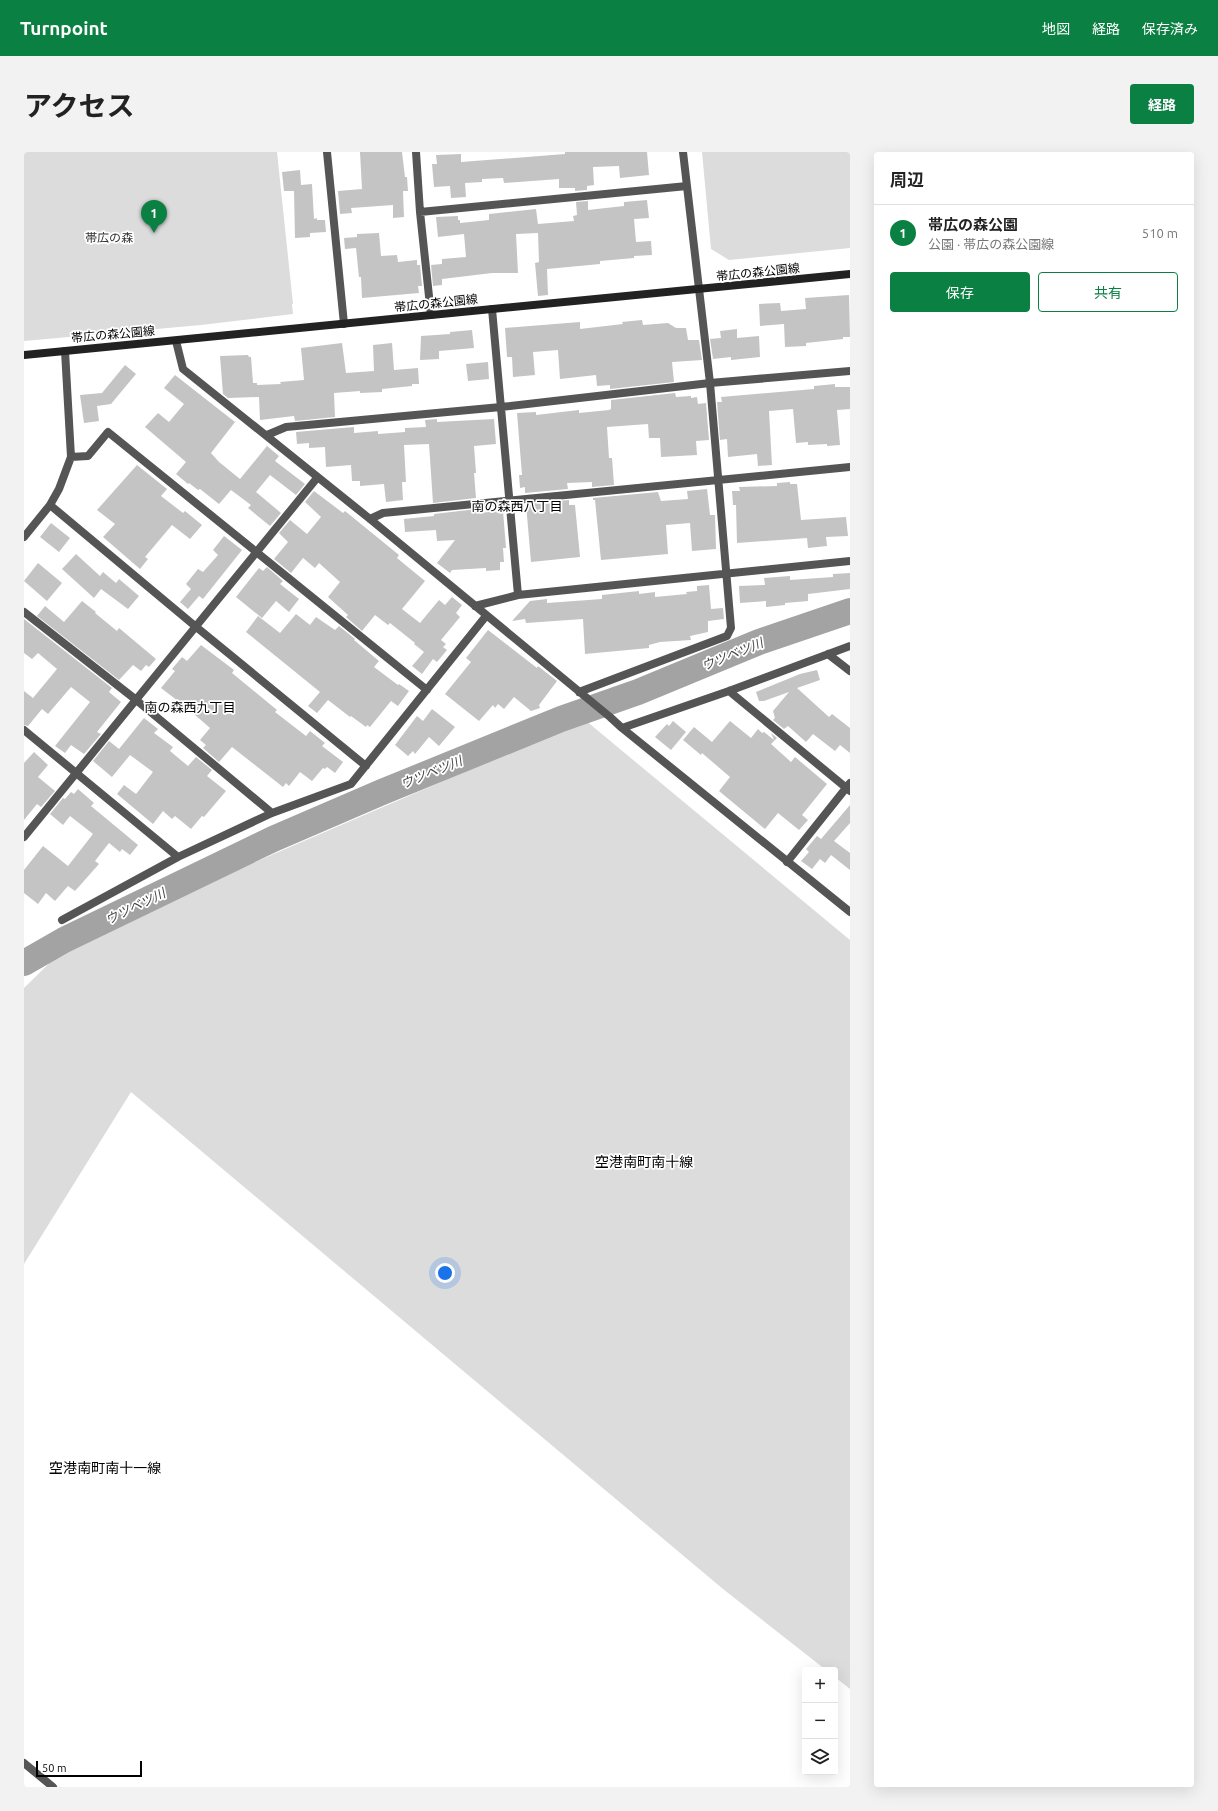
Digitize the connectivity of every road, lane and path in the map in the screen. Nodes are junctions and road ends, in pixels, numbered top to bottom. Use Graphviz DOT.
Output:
graph roads {
  1 [pos="327,152"];
  2 [pos="416,152"];
  3 [pos="683,152"];
  4 [pos="687,186"];
  5 [pos="420,212"];
  6 [pos="850,274"];
  7 [pos="700,290"];
  8 [pos="492,309"];
  9 [pos="431,315"];
  10 [pos="344,324"];
  11 [pos="176,341"];
  12 [pos="65,351"];
  13 [pos="24,355"];
  14 [pos="850,371"];
  15 [pos="710,383"];
  16 [pos="502,407"];
  17 [pos="267,436"];
  18 [pos="71,456"];
  19 [pos="850,467"];
  20 [pos="317,478"];
  21 [pos="719,479"];
  22 [pos="510,500"];
  23 [pos="50,505"];
  24 [pos="370,519"];
  25 [pos="24,537"];
  26 [pos="257,552"];
  27 [pos="850,561"];
  28 [pos="726,574"];
  29 [pos="518,595"];
  30 [pos="475,606"];
  31 [pos="24,612"];
  32 [pos="486,616"];
  33 [pos="195,626"];
  34 [pos="850,646"];
  35 [pos="828,654"];
  36 [pos="850,671"];
  37 [pos="427,690"];
  38 [pos="729,691"];
  39 [pos="582,694"];
  40 [pos="135,699"];
  41 [pos="622,728"];
  42 [pos="24,730"];
  43 [pos="366,766"];
  44 [pos="76,772"];
  45 [pos="849,787"];
  46 [pos="272,813"];
  47 [pos="24,837"];
  48 [pos="178,857"];
  49 [pos="787,862"];
  50 [pos="850,912"];
  51 [pos="62,920"];
  52 [pos="24,1763"];
  53 [pos="53,1787"];
  1 -- 10 [label="street"];
  2 -- 5 [label="street"];
  3 -- 4 [label="street"];
  4 -- 5 [label="street"];
  4 -- 7 [label="street"];
  5 -- 9 [label="street"];
  6 -- 7 [label="main road, 帯広の森公園線"];
  7 -- 8 [label="main road, 帯広の森公園線"];
  7 -- 15 [label="street"];
  8 -- 9 [label="main road, 帯広の森公園線"];
  8 -- 16 [label="street"];
  9 -- 10 [label="main road, 帯広の森公園線"];
  10 -- 11 [label="main road, 帯広の森公園線"];
  11 -- 12 [label="main road, 帯広の森公園線"];
  11 -- 17 [label="street"];
  12 -- 13 [label="main road, 帯広の森公園線"];
  12 -- 18 [label="street"];
  14 -- 15 [label="street"];
  15 -- 16 [label="street"];
  15 -- 21 [label="street"];
  16 -- 17 [label="street"];
  16 -- 22 [label="street"];
  17 -- 20 [label="street"];
  18 -- 23 [label="street"];
  18 -- 26 [label="street"];
  19 -- 21 [label="street"];
  20 -- 24 [label="street"];
  20 -- 26 [label="street"];
  21 -- 22 [label="street"];
  21 -- 28 [label="street"];
  22 -- 24 [label="street"];
  22 -- 29 [label="street"];
  23 -- 25 [label="street"];
  23 -- 33 [label="street"];
  24 -- 30 [label="street"];
  26 -- 33 [label="street"];
  26 -- 37 [label="street"];
  27 -- 28 [label="street"];
  28 -- 29 [label="street"];
  28 -- 39 [label="street"];
  29 -- 30 [label="street"];
  30 -- 32 [label="street"];
  31 -- 40 [label="street"];
  32 -- 37 [label="street"];
  32 -- 39 [label="street"];
  33 -- 40 [label="street"];
  33 -- 43 [label="street"];
  34 -- 35 [label="street"];
  35 -- 36 [label="street"];
  35 -- 38 [label="street"];
  37 -- 43 [label="street"];
  38 -- 41 [label="street"];
  38 -- 45 [label="street"];
  39 -- 41 [label="street"];
  40 -- 44 [label="street"];
  40 -- 46 [label="street"];
  41 -- 49 [label="street"];
  42 -- 44 [label="street"];
  43 -- 46 [label="street"];
  44 -- 47 [label="street"];
  44 -- 48 [label="street"];
  45 -- 49 [label="street"];
  46 -- 48 [label="street"];
  48 -- 51 [label="street"];
  49 -- 50 [label="street"];
  52 -- 53 [label="street"];
}
